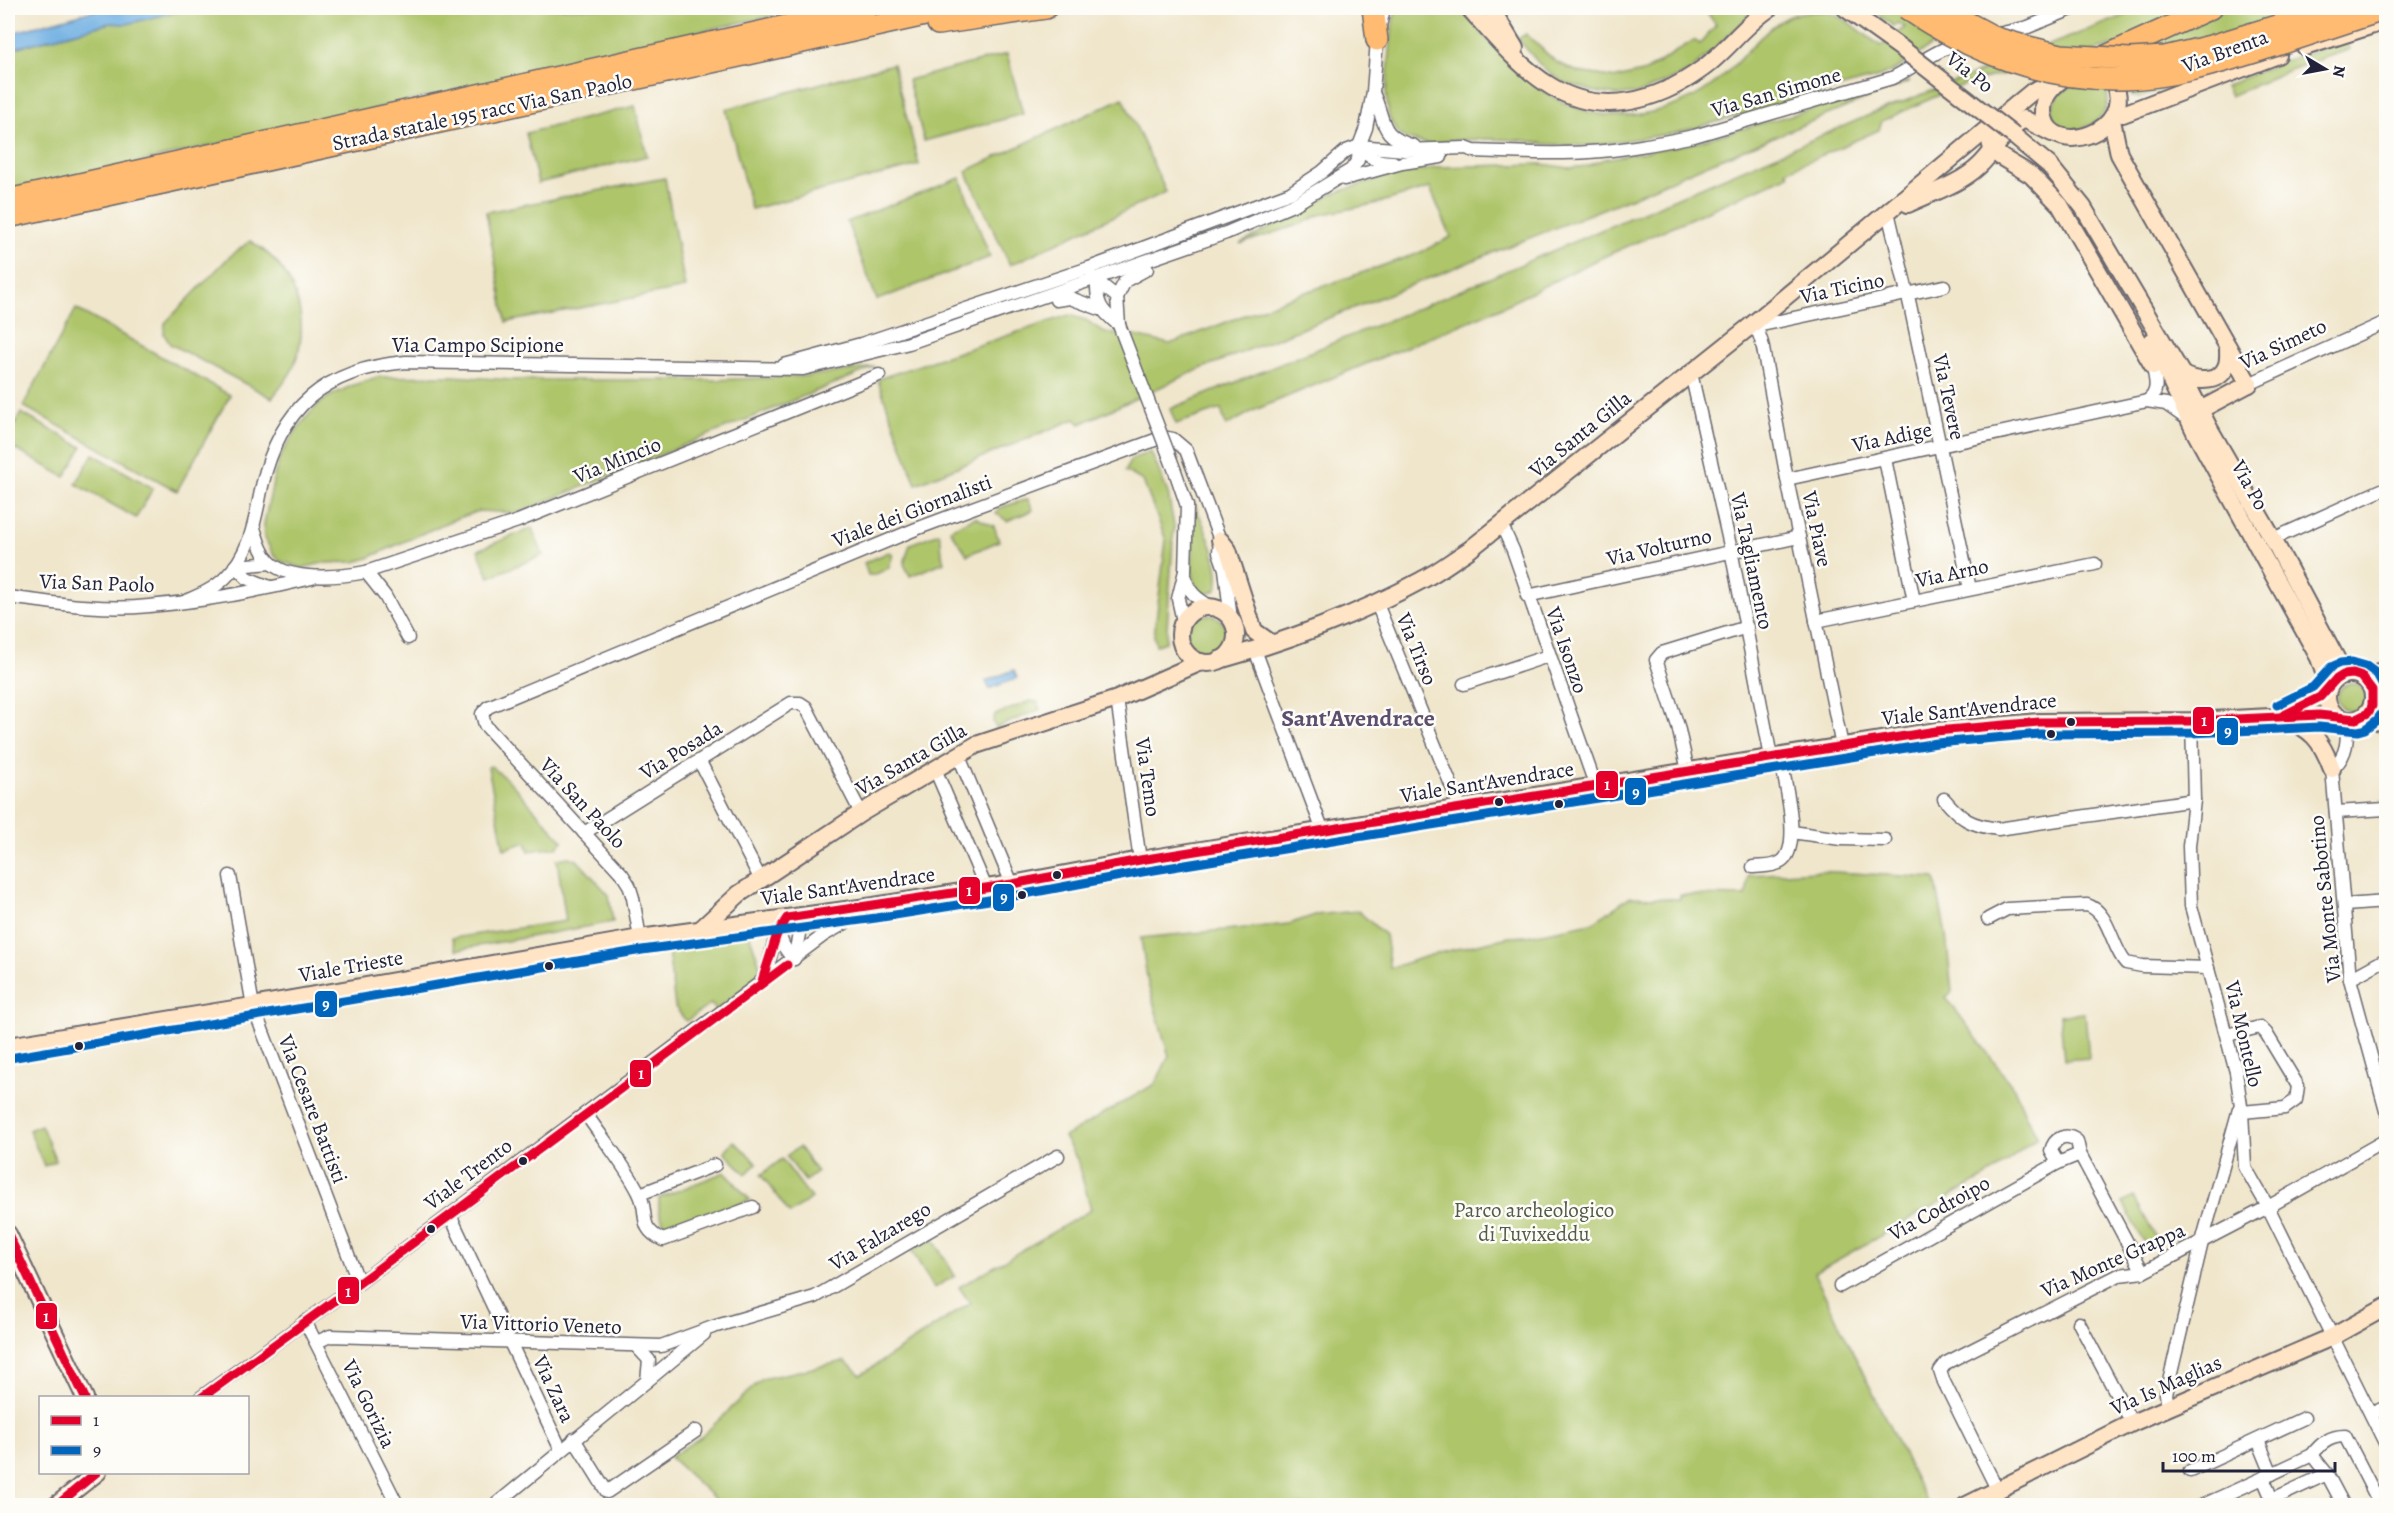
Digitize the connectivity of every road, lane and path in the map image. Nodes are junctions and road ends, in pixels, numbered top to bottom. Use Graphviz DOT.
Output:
graph roads {
  1 [pos="830,8"];
  2 [pos="867,8"];
  3 [pos="957,8"];
  4 [pos="1046,8"];
  5 [pos="1373,8"];
  6 [pos="1384,8"];
  7 [pos="1469,8"];
  8 [pos="1491,8"];
  9 [pos="1770,8"];
  10 [pos="1845,8"];
  11 [pos="1906,8"];
  12 [pos="1940,8"];
  13 [pos="1970,8"];
  14 [pos="2074,8"];
  15 [pos="2211,8"];
  16 [pos="2335,8"];
  17 [pos="2386,9"];
  18 [pos="2386,21"];
  19 [pos="1377,40"];
  20 [pos="786,46"];
  21 [pos="1948,46"];
  22 [pos="1528,67"];
  23 [pos="2071,75"];
  24 [pos="536,82"];
  25 [pos="1373,92"];
  26 [pos="2114,117"];
  27 [pos="1996,123"];
  28 [pos="2053,133"];
  29 [pos="2084,136"];
  30 [pos="1359,146"];
  31 [pos="1992,149"];
  32 [pos="1428,150"];
  33 [pos="1474,151"];
  34 [pos="2119,154"];
  35 [pos="1402,163"];
  36 [pos="2020,168"];
  37 [pos="1967,175"];
  38 [pos="1336,181"];
  39 [pos="8,200"];
  40 [pos="1888,212"];
  41 [pos="8,217"];
  42 [pos="1226,233"];
  43 [pos="1154,242"];
  44 [pos="1098,279"];
  45 [pos="1944,286"];
  46 [pos="1022,290"];
  47 [pos="1908,293"];
  48 [pos="1117,297"];
  49 [pos="1035,301"];
  50 [pos="2137,302"];
  51 [pos="1100,309"];
  52 [pos="2386,322"];
  53 [pos="1119,325"];
  54 [pos="1748,328"];
  55 [pos="2228,347"];
  56 [pos="771,368"];
  57 [pos="2153,368"];
  58 [pos="1691,373"];
  59 [pos="2182,374"];
  60 [pos="879,375"];
  61 [pos="2210,379"];
  62 [pos="2249,384"];
  63 [pos="2147,401"];
  64 [pos="2200,410"];
  65 [pos="2183,416"];
  66 [pos="2196,433"];
  67 [pos="1940,447"];
  68 [pos="1885,459"];
  69 [pos="1787,479"];
  70 [pos="2386,488"];
  71 [pos="1502,526"];
  72 [pos="254,528"];
  73 [pos="1799,537"];
  74 [pos="2273,539"];
  75 [pos="1220,540"];
  76 [pos="1731,550"];
  77 [pos="271,563"];
  78 [pos="2095,564"];
  79 [pos="235,566"];
  80 [pos="1185,571"];
  81 [pos="366,572"];
  82 [pos="318,577"];
  83 [pos="270,587"];
  84 [pos="1970,589"];
  85 [pos="1527,596"];
  86 [pos="8,597"];
  87 [pos="186,601"];
  88 [pos="1914,601"];
  89 [pos="1377,603"];
  90 [pos="1212,607"];
  91 [pos="1183,621"];
  92 [pos="1816,621"];
  93 [pos="1233,627"];
  94 [pos="1747,627"];
  95 [pos="408,638"];
  96 [pos="1271,644"];
  97 [pos="1255,650"];
  98 [pos="1548,656"];
  99 [pos="1219,660"];
  100 [pos="1201,662"];
  101 [pos="2386,670"];
  102 [pos="2353,676"];
  103 [pos="2386,681"];
  104 [pos="1464,684"];
  105 [pos="2328,690"];
  106 [pos="1117,699"];
  107 [pos="2378,702"];
  108 [pos="488,707"];
  109 [pos="2283,716"];
  110 [pos="2348,718"];
  111 [pos="2192,721"];
  112 [pos="2386,723"];
  113 [pos="1842,746"];
  114 [pos="958,754"];
  115 [pos="1776,757"];
  116 [pos="700,762"];
  117 [pos="935,768"];
  118 [pos="2332,769"];
  119 [pos="1688,771"];
  120 [pos="1596,788"];
  121 [pos="1944,800"];
  122 [pos="2194,800"];
  123 [pos="1461,809"];
  124 [pos="2386,809"];
  125 [pos="2336,812"];
  126 [pos="861,813"];
  127 [pos="1323,831"];
  128 [pos="1792,832"];
  129 [pos="584,833"];
  130 [pos="1885,840"];
  131 [pos="1140,860"];
  132 [pos="1753,867"];
  133 [pos="230,876"];
  134 [pos="761,880"];
  135 [pos="1012,884"];
  136 [pos="986,888"];
  137 [pos="739,894"];
  138 [pos="2386,902"];
  139 [pos="2345,905"];
  140 [pos="874,906"];
  141 [pos="1988,920"];
  142 [pos="787,921"];
  143 [pos="758,922"];
  144 [pos="702,928"];
  145 [pos="640,938"];
  146 [pos="794,959"];
  147 [pos="2386,959"];
  148 [pos="2208,968"];
  149 [pos="2350,979"];
  150 [pos="760,984"];
  151 [pos="253,1006"];
  152 [pos="2226,1035"];
  153 [pos="8,1046"];
  154 [pos="2241,1109"];
  155 [pos="2386,1111"];
  156 [pos="586,1114"];
  157 [pos="2386,1140"];
  158 [pos="2080,1154"];
  159 [pos="1058,1156"];
  160 [pos="2058,1163"];
  161 [pos="715,1166"];
  162 [pos="640,1194"];
  163 [pos="753,1207"];
  164 [pos="2268,1207"];
  165 [pos="450,1215"];
  166 [pos="8,1234"];
  167 [pos="2202,1242"];
  168 [pos="11,1253"];
  169 [pos="2143,1272"];
  170 [pos="359,1283"];
  171 [pos="1840,1286"];
  172 [pos="2386,1307"];
  173 [pos="305,1321"];
  174 [pos="2079,1323"];
  175 [pos="713,1327"];
  176 [pos="2332,1337"];
  177 [pos="317,1342"];
  178 [pos="510,1342"];
  179 [pos="636,1346"];
  180 [pos="647,1381"];
  181 [pos="84,1396"];
  182 [pos="203,1396"];
  183 [pos="2168,1407"];
  184 [pos="2386,1407"];
  185 [pos="2371,1414"];
  186 [pos="2304,1418"];
  187 [pos="2132,1424"];
  188 [pos="696,1431"];
  189 [pos="574,1439"];
  190 [pos="2258,1440"];
  191 [pos="2386,1445"];
  192 [pos="561,1449"];
  193 [pos="2312,1455"];
  194 [pos="2190,1471"];
  195 [pos="97,1474"];
  196 [pos="2327,1474"];
  197 [pos="2267,1476"];
  198 [pos="1997,1489"];
  199 [pos="2274,1502"];
  200 [pos="1971,1504"];
  201 [pos="55,1506"];
  202 [pos="398,1506"];
  203 [pos="494,1506"];
  204 [pos="2202,1506"];
  205 [pos="2344,1506"];
  206 [pos="2381,1506"];
  1 -- 24 [label="highway"];
  2 -- 24 [label="highway, Strada statale 195 racc Via San Paolo"];
  3 -- 20 [label="highway, Strada statale 195 racc Via San Paolo"];
  4 -- 20 [label="highway"];
  5 -- 19 [label="highway"];
  6 -- 19 [label="street"];
  7 -- 22 [label="main road"];
  8 -- 22 [label="main road"];
  9 -- 22 [label="main road"];
  10 -- 50 [label="main road, Via Po, bridge"];
  11 -- 17 [label="highway, bridge"];
  12 -- 16 [label="highway, bridge"];
  13 -- 21 [label="street"];
  14 -- 21 [label="street, Via San Simone"];
  15 -- 23 [label="highway"];
  18 -- 26 [label="main road, Via Brenta"];
  19 -- 25 [label="street"];
  20 -- 41 [label="highway, Strada statale 195 racc Via San Paolo"];
  21 -- 33 [label="street, Via San Simone"];
  23 -- 26 [label="main road"];
  23 -- 27 [label="main road, Via Santa Gilla"];
  23 -- 28 [label="main road"];
  24 -- 39 [label="highway, Strada statale 195 racc Via San Paolo"];
  25 -- 30 [label="street"];
  25 -- 32 [label="street"];
  26 -- 29 [label="main road"];
  26 -- 34 [label="main road"];
  27 -- 31 [label="main road"];
  27 -- 40 [label="main road, Via Santa Gilla"];
  28 -- 29 [label="main road"];
  28 -- 31 [label="main road, Via Santa Gilla"];
  29 -- 34 [label="main road"];
  30 -- 32 [label="street, Via San Simone"];
  30 -- 35 [label="street"];
  30 -- 38 [label="street, Via Campo Scipione"];
  30 -- 43 [label="street, Via Campo Scipione"];
  31 -- 36 [label="main road"];
  31 -- 37 [label="main road, Via Santa Gilla"];
  32 -- 33 [label="street, Via San Simone"];
  33 -- 35 [label="street, Via San Simone"];
  34 -- 55 [label="main road"];
  35 -- 38 [label="street, Via San Simone"];
  36 -- 37 [label="main road"];
  36 -- 57 [label="main road"];
  37 -- 40 [label="main road, Via Santa Gilla"];
  38 -- 42 [label="street, Via Campo Scipione"];
  40 -- 47 [label="street, Via Tevere"];
  40 -- 54 [label="main road, Via Santa Gilla"];
  42 -- 44 [label="street, Via Campo Scipione"];
  42 -- 48 [label="street, Via Campo Scipione"];
  43 -- 44 [label="street, Via Campo Scipione"];
  43 -- 46 [label="street, Via Campo Scipione"];
  44 -- 46 [label="street, Via Campo Scipione"];
  44 -- 48 [label="street"];
  44 -- 49 [label="street, Via Campo Scipione"];
  44 -- 51 [label="street"];
  45 -- 47 [label="street, Via Ticino"];
  46 -- 56 [label="street, Via Campo Scipione"];
  47 -- 54 [label="street, Via Ticino"];
  47 -- 67 [label="street, Via Tevere"];
  48 -- 53 [label="street"];
  49 -- 51 [label="street, Via Campo Scipione"];
  49 -- 56 [label="street, Via Campo Scipione"];
  50 -- 59 [label="main road, Via Po"];
  50 -- 66 [label="main road, Via Po"];
  51 -- 53 [label="street, Via Campo Scipione"];
  52 -- 62 [label="street, Via Simeto"];
  53 -- 80 [label="street, bridge"];
  54 -- 58 [label="main road, Via Santa Gilla"];
  54 -- 69 [label="street, Via Piave"];
  55 -- 61 [label="main road"];
  55 -- 62 [label="main road"];
  56 -- 72 [label="street, Via Campo Scipione"];
  57 -- 63 [label="street"];
  57 -- 65 [label="main road"];
  58 -- 71 [label="main road, Via Santa Gilla"];
  58 -- 76 [label="street, Via Tagliamento"];
  59 -- 61 [label="main road"];
  59 -- 64 [label="main road, Via Po"];
  60 -- 81 [label="street, Via Mincio"];
  61 -- 62 [label="main road"];
  62 -- 64 [label="main road, Via Simeto"];
  63 -- 65 [label="street"];
  63 -- 67 [label="street, Via Adige"];
  64 -- 74 [label="main road, Via Po"];
  65 -- 66 [label="main road"];
  66 -- 105 [label="main road, Via Po"];
  67 -- 68 [label="street, Via Adige"];
  67 -- 84 [label="street, Via Tevere"];
  68 -- 69 [label="street, Via Adige"];
  68 -- 88 [label="street"];
  69 -- 73 [label="street, Via Piave"];
  70 -- 74 [label="street"];
  71 -- 85 [label="street, Via Isonzo"];
  71 -- 89 [label="main road, Via Santa Gilla"];
  72 -- 77 [label="street"];
  72 -- 79 [label="street, Via Campo Scipione"];
  73 -- 76 [label="street, Via Volturno"];
  73 -- 92 [label="street, Via Piave"];
  74 -- 102 [label="main road, Via Po"];
  75 -- 93 [label="street, Viale dei Giornalisti"];
  75 -- 96 [label="main road"];
  75 -- 108 [label="street, Viale dei Giornalisti"];
  76 -- 85 [label="street, Via Volturno"];
  76 -- 94 [label="street, Via Tagliamento"];
  77 -- 79 [label="street"];
  77 -- 82 [label="street, Via San Paolo"];
  78 -- 84 [label="street, Via Arno"];
  79 -- 83 [label="street"];
  79 -- 87 [label="street, Via San Paolo"];
  80 -- 90 [label="street"];
  80 -- 91 [label="street"];
  81 -- 82 [label="street, Via San Paolo"];
  81 -- 95 [label="street"];
  82 -- 83 [label="street, Via San Paolo"];
  83 -- 87 [label="street, Via San Paolo"];
  84 -- 88 [label="street, Via Arno"];
  85 -- 98 [label="street, Via Isonzo"];
  86 -- 87 [label="street, Via San Paolo"];
  88 -- 92 [label="street, Via Arno"];
  89 -- 96 [label="main road, Via Santa Gilla"];
  89 -- 123 [label="street, Via Tirso"];
  90 -- 91 [label="main road"];
  90 -- 93 [label="main road"];
  91 -- 100 [label="main road"];
  92 -- 113 [label="street, Via Piave"];
  93 -- 96 [label="main road"];
  93 -- 99 [label="main road"];
  94 -- 115 [label="street, Via Tagliamento"];
  94 -- 119 [label="street"];
  96 -- 97 [label="main road, Via Santa Gilla"];
  97 -- 99 [label="main road, Via Santa Gilla"];
  97 -- 127 [label="street"];
  98 -- 104 [label="street"];
  98 -- 120 [label="street, Via Isonzo"];
  99 -- 100 [label="main road, Via Santa Gilla"];
  100 -- 106 [label="main road, Via Santa Gilla"];
  101 -- 102 [label="main road"];
  102 -- 105 [label="main road"];
  102 -- 107 [label="main road"];
  103 -- 107 [label="main road"];
  105 -- 109 [label="main road, Viale Sant'Avendrace"];
  105 -- 110 [label="main road"];
  106 -- 114 [label="main road, Via Santa Gilla"];
  106 -- 131 [label="street, Via Temo"];
  107 -- 110 [label="main road"];
  108 -- 129 [label="street, Via San Paolo"];
  109 -- 110 [label="main road, Viale Sant'Avendrace"];
  109 -- 111 [label="main road, Viale Sant'Avendrace"];
  109 -- 118 [label="main road"];
  110 -- 112 [label="main road, Viale Sant'Avendrace"];
  110 -- 118 [label="street"];
  111 -- 113 [label="main road, Viale Sant'Avendrace"];
  111 -- 122 [label="street, Via Montello"];
  113 -- 115 [label="main road, Viale Sant'Avendrace"];
  114 -- 117 [label="main road, Via Santa Gilla"];
  114 -- 135 [label="street"];
  115 -- 119 [label="main road, Viale Sant'Avendrace"];
  115 -- 128 [label="street, Via Tagliamento"];
  116 -- 126 [label="street, Via Posada"];
  116 -- 129 [label="street, Via Posada"];
  116 -- 134 [label="street"];
  117 -- 126 [label="main road, Via Santa Gilla"];
  117 -- 136 [label="street"];
  118 -- 125 [label="street, Via Monte Sabotino"];
  119 -- 120 [label="main road, Viale Sant'Avendrace"];
  120 -- 123 [label="main road, Viale Sant'Avendrace"];
  121 -- 122 [label="street"];
  122 -- 148 [label="street, Via Montello"];
  123 -- 127 [label="main road, Viale Sant'Avendrace"];
  124 -- 125 [label="street"];
  125 -- 139 [label="street, Via Monte Sabotino"];
  126 -- 134 [label="main road, Via Santa Gilla"];
  127 -- 131 [label="main road, Viale Sant'Avendrace"];
  128 -- 130 [label="street"];
  128 -- 132 [label="street"];
  129 -- 145 [label="street, Via San Paolo"];
  131 -- 135 [label="main road, Viale Sant'Avendrace"];
  133 -- 151 [label="street, Via Cesare Battisti"];
  134 -- 137 [label="main road, Via Santa Gilla"];
  135 -- 136 [label="main road, Viale Sant'Avendrace"];
  136 -- 140 [label="main road, Viale Sant'Avendrace"];
  137 -- 143 [label="main road"];
  137 -- 144 [label="main road, Via Santa Gilla"];
  138 -- 139 [label="street"];
  139 -- 149 [label="street, Via Monte Sabotino"];
  140 -- 142 [label="main road, Viale Sant'Avendrace"];
  140 -- 146 [label="street, Viale Trento"];
  141 -- 148 [label="street"];
  142 -- 143 [label="main road, Viale Sant'Avendrace"];
  142 -- 146 [label="street"];
  142 -- 146 [label="street"];
  142 -- 150 [label="street"];
  143 -- 144 [label="main road, Viale Sant'Avendrace"];
  144 -- 145 [label="main road, Viale Trieste"];
  145 -- 151 [label="main road, Viale Trieste"];
  146 -- 150 [label="street, Viale Trento"];
  147 -- 149 [label="street"];
  148 -- 152 [label="street, Via Montello"];
  149 -- 155 [label="street, Via Monte Sabotino"];
  150 -- 156 [label="street, Viale Trento"];
  151 -- 153 [label="main road, Viale Trieste"];
  151 -- 170 [label="street, Via Cesare Battisti"];
  152 -- 154 [label="street, Via Montello"];
  152 -- 154 [label="street"];
  154 -- 164 [label="street, Via Montello"];
  154 -- 167 [label="street"];
  156 -- 162 [label="street"];
  156 -- 165 [label="street, Viale Trento"];
  157 -- 164 [label="street, Via Monte Grappa"];
  158 -- 160 [label="street, Via Codroipo"];
  158 -- 160 [label="street"];
  158 -- 169 [label="street"];
  159 -- 175 [label="street, Via Falzarego"];
  160 -- 171 [label="street, Via Codroipo"];
  161 -- 162 [label="street"];
  162 -- 163 [label="street"];
  164 -- 167 [label="street, Via Monte Grappa"];
  164 -- 176 [label="street, Via Montello"];
  165 -- 170 [label="street, Viale Trento"];
  165 -- 178 [label="street, Via Zara"];
  166 -- 168 [label="main road"];
  167 -- 169 [label="street, Via Monte Grappa"];
  167 -- 183 [label="street"];
  168 -- 181 [label="main road"];
  169 -- 198 [label="street, Via Monte Grappa"];
  170 -- 173 [label="street, Viale Trento"];
  172 -- 176 [label="main road, Via Is Maglias"];
  173 -- 177 [label="street, Via Gorizia"];
  173 -- 182 [label="street, Viale Trento"];
  174 -- 187 [label="street"];
  175 -- 179 [label="street, Via Falzarego"];
  175 -- 180 [label="street, Via Falzarego"];
  176 -- 183 [label="main road, Via Is Maglias"];
  176 -- 185 [label="street, Via Montello"];
  177 -- 178 [label="street, Via Vittorio Veneto"];
  177 -- 202 [label="street, Via Gorizia"];
  178 -- 179 [label="street, Via Vittorio Veneto"];
  178 -- 192 [label="street, Via Zara"];
  179 -- 180 [label="street, Via Vittorio Veneto"];
  180 -- 189 [label="street"];
  183 -- 187 [label="main road, Via Is Maglias"];
  184 -- 185 [label="street"];
  185 -- 191 [label="street, Via Montello"];
  186 -- 190 [label="street"];
  187 -- 198 [label="main road, Via Is Maglias"];
  188 -- 189 [label="street"];
  189 -- 192 [label="street"];
  190 -- 194 [label="street"];
  190 -- 197 [label="street"];
  192 -- 203 [label="street"];
  193 -- 196 [label="street"];
  193 -- 197 [label="street"];
  193 -- 206 [label="street"];
  195 -- 201 [label="main road"];
  196 -- 199 [label="street"];
  196 -- 205 [label="street"];
  197 -- 199 [label="street"];
  197 -- 204 [label="street"];
  198 -- 200 [label="main road, Via Is Maglias"];
}
